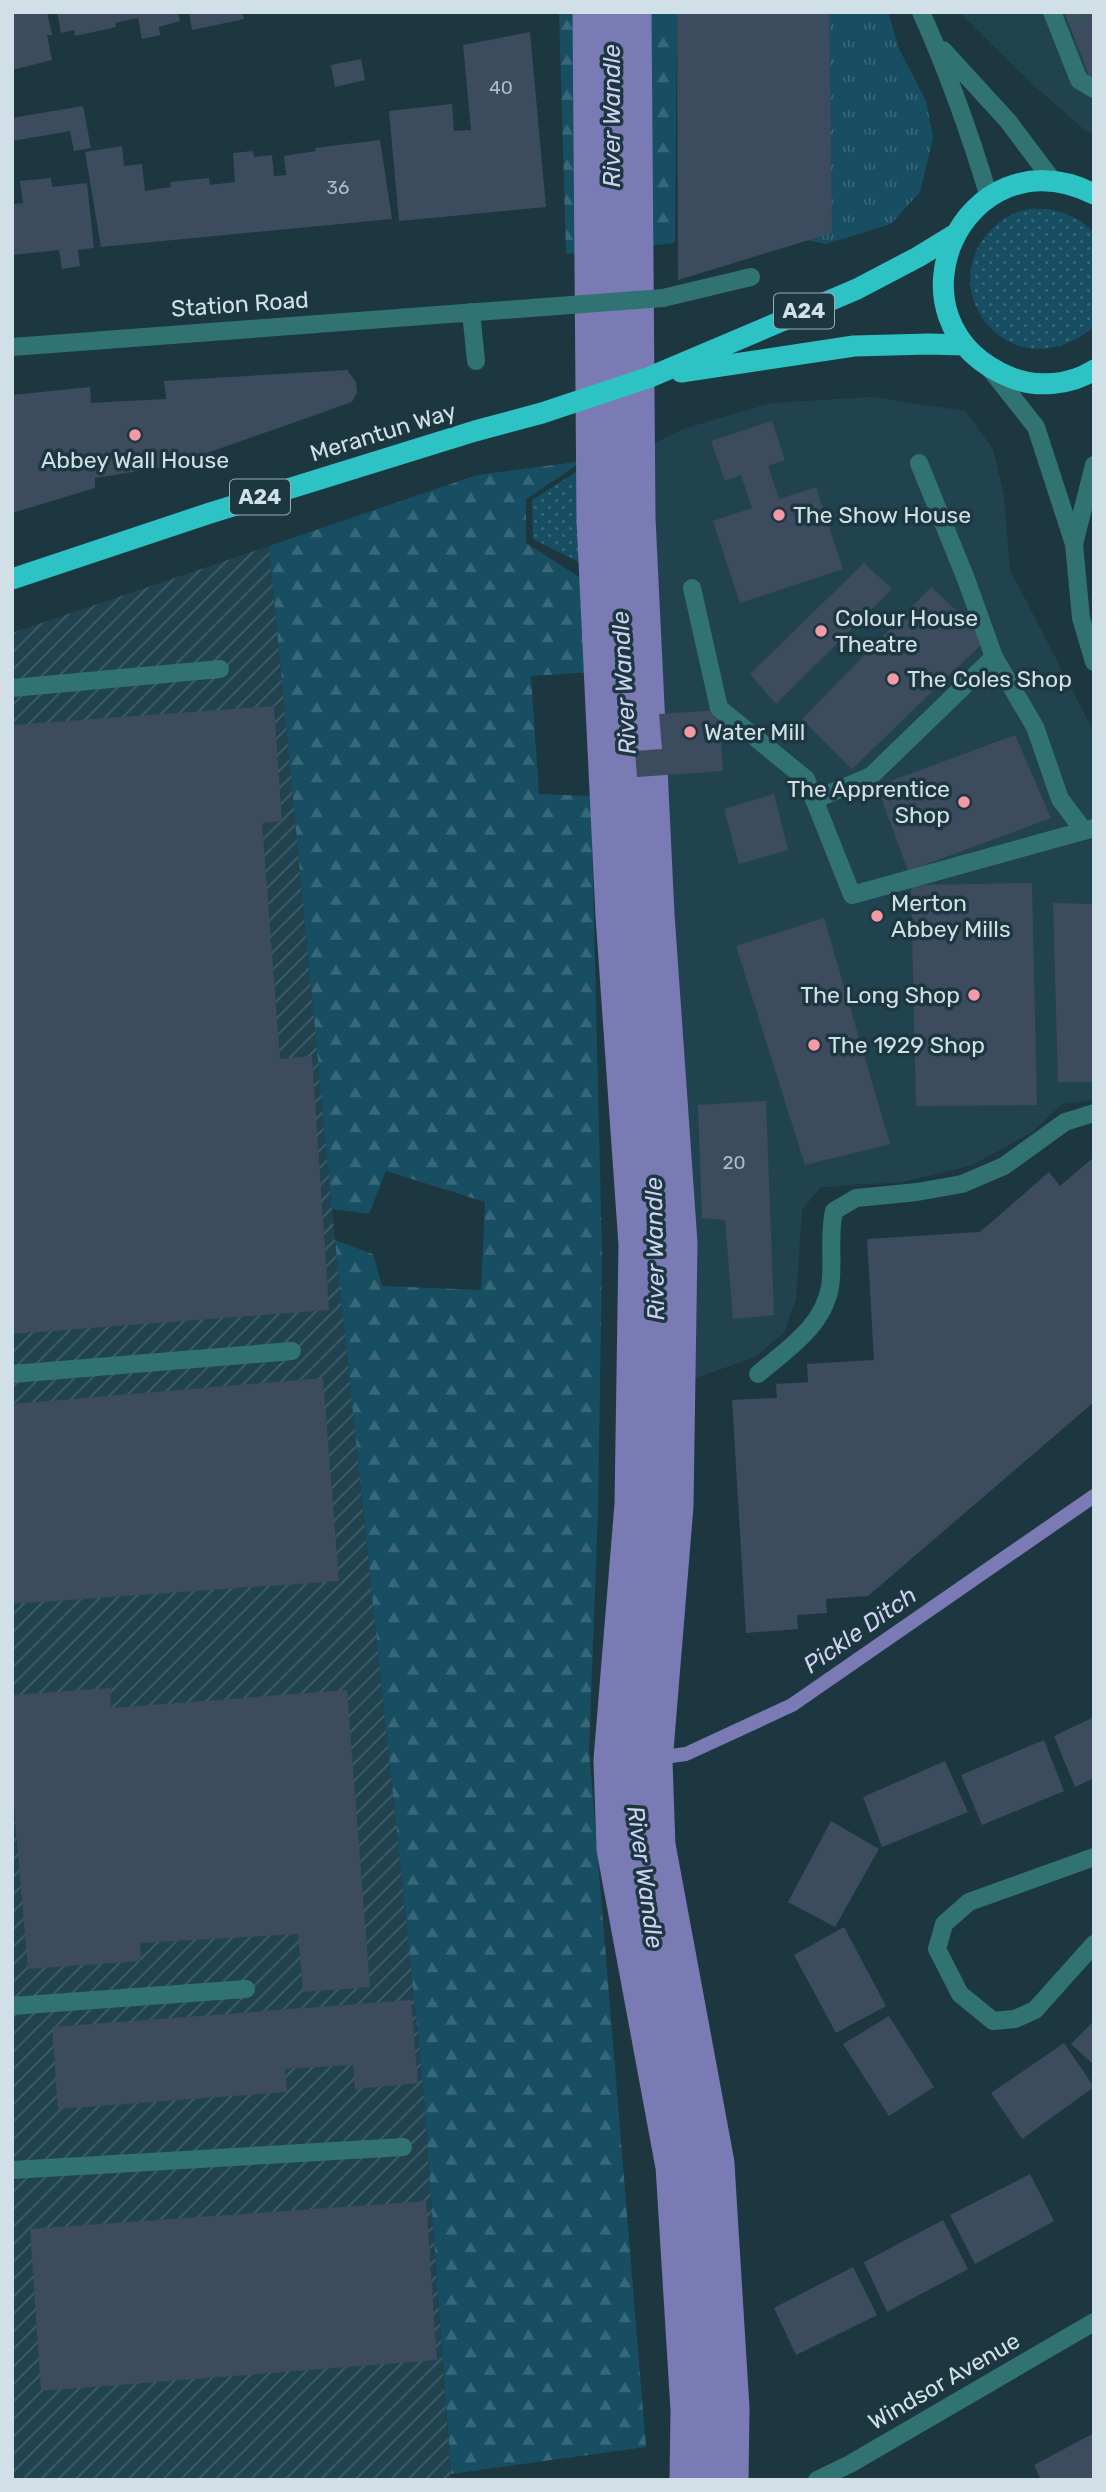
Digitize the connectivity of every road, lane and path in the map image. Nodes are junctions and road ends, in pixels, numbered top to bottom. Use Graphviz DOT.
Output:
graph roads {
  1 [pos="921,12"];
  2 [pos="1052,12"];
  3 [pos="936,42"];
  4 [pos="1094,89"];
  5 [pos="1053,181"];
  6 [pos="1094,194"];
  7 [pos="989,197"];
  8 [pos="954,235"];
  9 [pos="751,277"];
  10 [pos="471,312"];
  11 [pos="964,345"];
  12 [pos="12,347"];
  13 [pos="476,361"];
  14 [pos="990,369"];
  15 [pos="1094,370"];
  16 [pos="650,377"];
  17 [pos="919,463"];
  18 [pos="1094,465"];
  19 [pos="1074,544"];
  20 [pos="12,579"];
  21 [pos="692,588"];
  22 [pos="994,657"];
  23 [pos="1094,662"];
  24 [pos="220,669"];
  25 [pos="12,688"];
  26 [pos="814,800"];
  27 [pos="1089,830"];
  28 [pos="1094,1113"];
  29 [pos="292,1351"];
  30 [pos="12,1374"];
  31 [pos="758,1374"];
  32 [pos="1094,1857"];
  33 [pos="1094,1944"];
  34 [pos="246,1989"];
  35 [pos="12,2006"];
  36 [pos="403,2147"];
  37 [pos="12,2170"];
  38 [pos="1094,2322"];
  39 [pos="817,2480"];
  1 -- 3 [label="street"];
  2 -- 4 [label="street"];
  3 -- 5 [label="street"];
  3 -- 7 [label="street"];
  5 -- 6 [label="highway, A24"];
  5 -- 7 [label="highway, A24"];
  7 -- 8 [label="highway, A24"];
  8 -- 11 [label="highway, A24"];
  8 -- 16 [label="highway, Merantun Way / A24"];
  9 -- 10 [label="street, Station Road"];
  10 -- 12 [label="street, Station Road"];
  10 -- 13 [label="street"];
  11 -- 14 [label="highway, A24"];
  11 -- 16 [label="highway, Merantun Way / A24"];
  14 -- 15 [label="highway, A24"];
  14 -- 19 [label="street"];
  16 -- 20 [label="highway, Merantun Way / A24"];
  17 -- 22 [label="street"];
  18 -- 19 [label="street"];
  19 -- 23 [label="street"];
  21 -- 26 [label="street"];
  22 -- 26 [label="street"];
  22 -- 27 [label="street"];
  24 -- 25 [label="street"];
  26 -- 27 [label="street"];
  28 -- 31 [label="street"];
  29 -- 30 [label="street"];
  32 -- 33 [label="street"];
  34 -- 35 [label="street"];
  36 -- 37 [label="street"];
  38 -- 39 [label="street, Windsor Avenue"];
}
